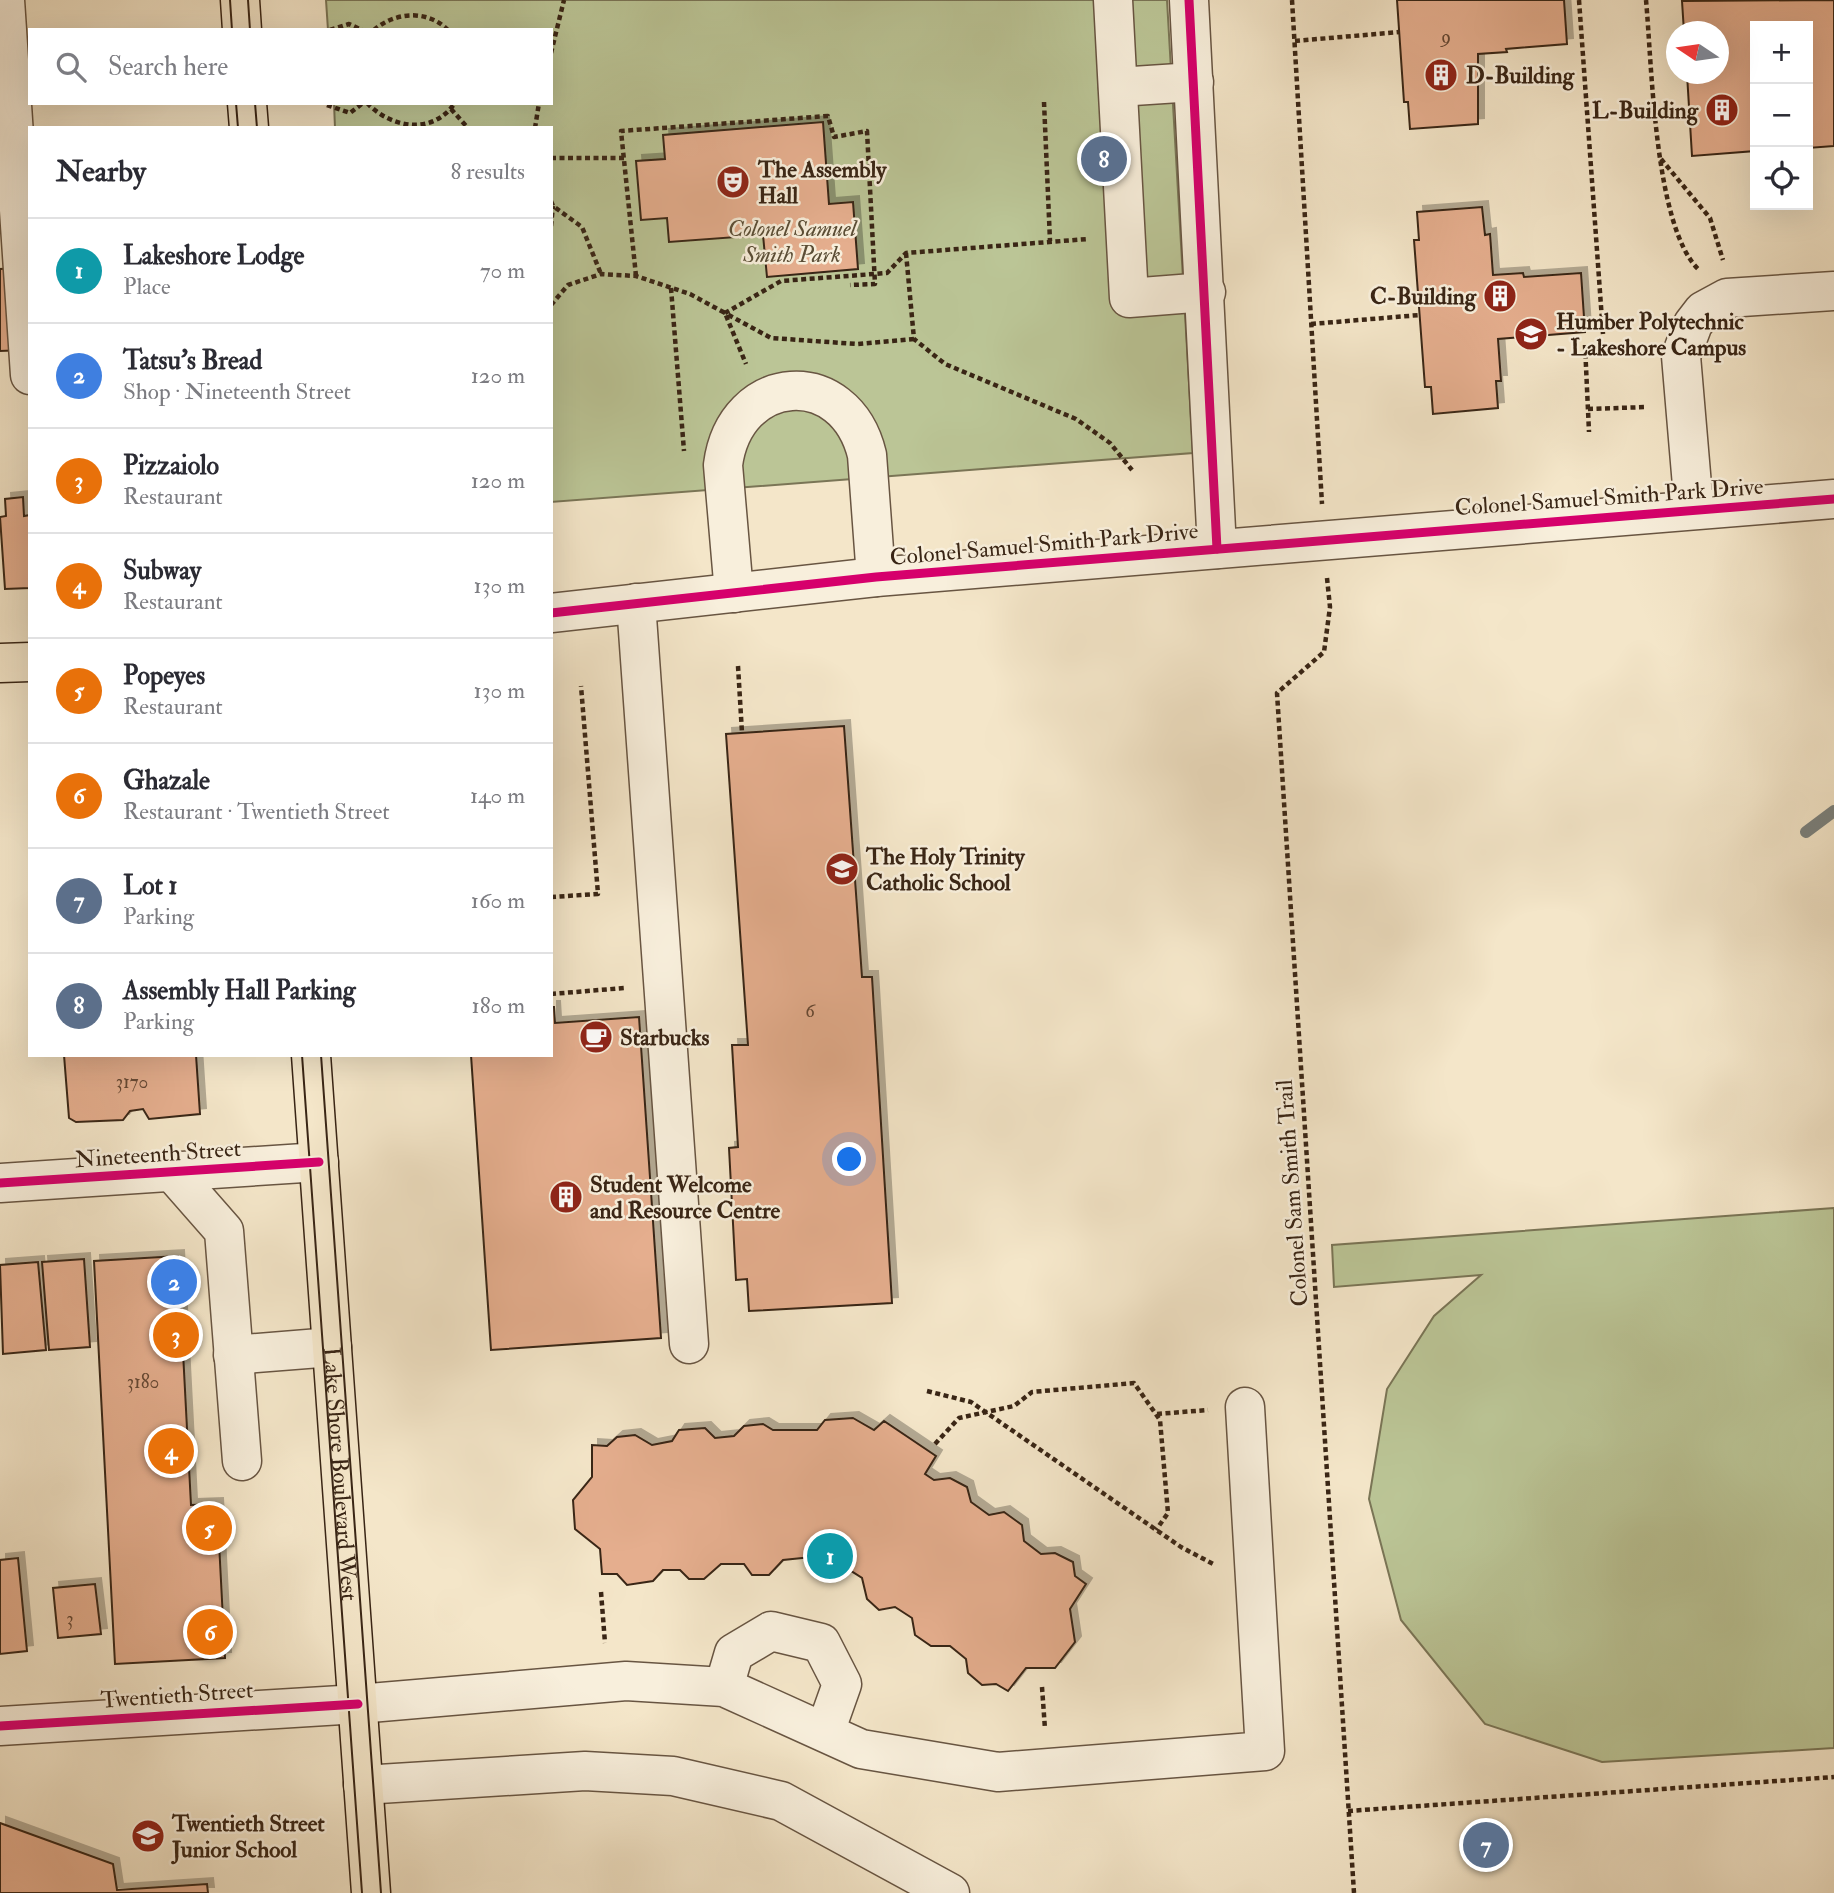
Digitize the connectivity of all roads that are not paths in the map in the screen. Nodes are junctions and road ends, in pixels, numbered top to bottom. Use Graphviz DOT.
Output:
graph roads {
  1 [pos="5,0"];
  2 [pos="240,0"];
  3 [pos="1113,0"];
  4 [pos="1189,0"];
  5 [pos="242,28"];
  6 [pos="1194,82"];
  7 [pos="1118,87"];
  8 [pos="247,105"];
  9 [pos="249,126"];
  10 [pos="16,187"];
  11 [pos="1834,291"];
  12 [pos="1206,292"];
  13 [pos="28,348"];
  14 [pos="1834,499"];
  15 [pos="1694,509"];
  16 [pos="1217,549"];
  17 [pos="876,576"];
  18 [pos="734,593"];
  19 [pos="636,603"];
  20 [pos="553,613"];
  21 [pos="28,662"];
  22 [pos="0,663"];
  23 [pos="311,1057"];
  24 [pos="319,1162"];
  25 [pos="174,1174"];
  26 [pos="0,1184"];
  27 [pos="689,1344"];
  28 [pos="332,1347"];
  29 [pos="233,1355"];
  30 [pos="1245,1407"];
  31 [pos="242,1461"];
  32 [pos="724,1687"];
  33 [pos="358,1704"];
  34 [pos="0,1726"];
  35 [pos="825,1732"];
  36 [pos="363,1784"];
  37 [pos="371,1893"];
  38 [pos="950,1893"];
  1 -- 10 [label="street"];
  2 -- 5 [label="main road"];
  3 -- 7 [label="street"];
  4 -- 6 [label="street"];
  6 -- 7 [label="street"];
  6 -- 12 [label="street"];
  7 -- 12 [label="street"];
  8 -- 9 [label="main road"];
  10 -- 13 [label="street"];
  11 -- 15 [label="street"];
  12 -- 16 [label="street"];
  14 -- 15 [label="street, Colonel Samuel Smith Park Drive"];
  15 -- 16 [label="street, Colonel Samuel Smith Park Drive"];
  16 -- 17 [label="street, Colonel Samuel Smith Park Drive"];
  17 -- 18 [label="street, Colonel Samuel Smith Park Drive"];
  17 -- 18 [label="street"];
  18 -- 19 [label="street, Colonel Samuel Smith Park Drive"];
  19 -- 20 [label="street, Colonel Samuel Smith Park Drive"];
  19 -- 27 [label="street"];
  21 -- 22 [label="main road"];
  23 -- 24 [label="main road, Lake Shore Boulevard West"];
  24 -- 25 [label="street, Nineteenth Street"];
  24 -- 28 [label="main road, Lake Shore Boulevard West"];
  25 -- 26 [label="street, Nineteenth Street"];
  25 -- 29 [label="street"];
  28 -- 29 [label="street"];
  28 -- 33 [label="main road, Lake Shore Boulevard West"];
  29 -- 31 [label="street"];
  30 -- 35 [label="street"];
  32 -- 33 [label="street, Twentieth Street"];
  32 -- 35 [label="street"];
  32 -- 35 [label="street"];
  33 -- 34 [label="street, Twentieth Street"];
  33 -- 36 [label="main road, Lake Shore Boulevard West"];
  36 -- 37 [label="main road, Lake Shore Boulevard West"];
  36 -- 38 [label="street"];
}
